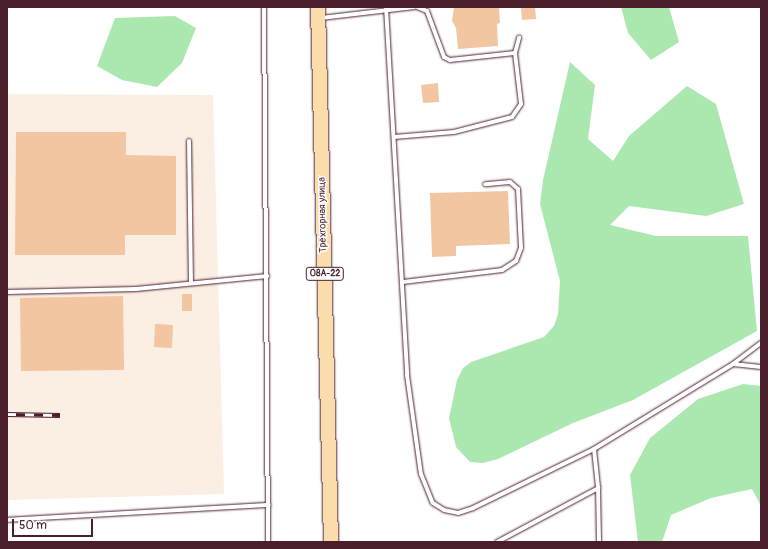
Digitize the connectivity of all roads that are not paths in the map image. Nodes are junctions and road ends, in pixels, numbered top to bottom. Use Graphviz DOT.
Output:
graph roads {
  1 [pos="264,7"];
  2 [pos="386,7"];
  3 [pos="414,7"];
  4 [pos="417,7"];
  5 [pos="386,12"];
  6 [pos="318,13"];
  7 [pos="519,38"];
  8 [pos="515,53"];
  9 [pos="394,137"];
  10 [pos="189,141"];
  11 [pos="485,184"];
  12 [pos="267,276"];
  13 [pos="403,282"];
  14 [pos="192,283"];
  15 [pos="7,292"];
  16 [pos="761,343"];
  17 [pos="733,364"];
  18 [pos="761,366"];
  19 [pos="594,449"];
  20 [pos="598,488"];
  21 [pos="269,505"];
  22 [pos="7,520"];
  23 [pos="268,542"];
  24 [pos="331,542"];
  25 [pos="497,542"];
  26 [pos="599,542"];
  1 -- 12 [label="lane"];
  2 -- 5 [label="lane"];
  3 -- 5 [label="lane"];
  4 -- 8 [label="lane"];
  5 -- 6 [label="lane"];
  5 -- 9 [label="lane"];
  6 -- 24 [label="highway, Трёхгорная улица / 08А-22"];
  7 -- 8 [label="lane"];
  8 -- 9 [label="lane"];
  9 -- 13 [label="lane"];
  10 -- 14 [label="lane"];
  11 -- 13 [label="lane"];
  12 -- 14 [label="lane"];
  12 -- 21 [label="lane"];
  13 -- 19 [label="lane"];
  14 -- 15 [label="lane"];
  16 -- 17 [label="lane"];
  17 -- 18 [label="lane"];
  17 -- 19 [label="lane"];
  19 -- 20 [label="lane"];
  20 -- 25 [label="lane"];
  20 -- 26 [label="lane"];
  21 -- 22 [label="lane"];
  21 -- 23 [label="lane"];
}
